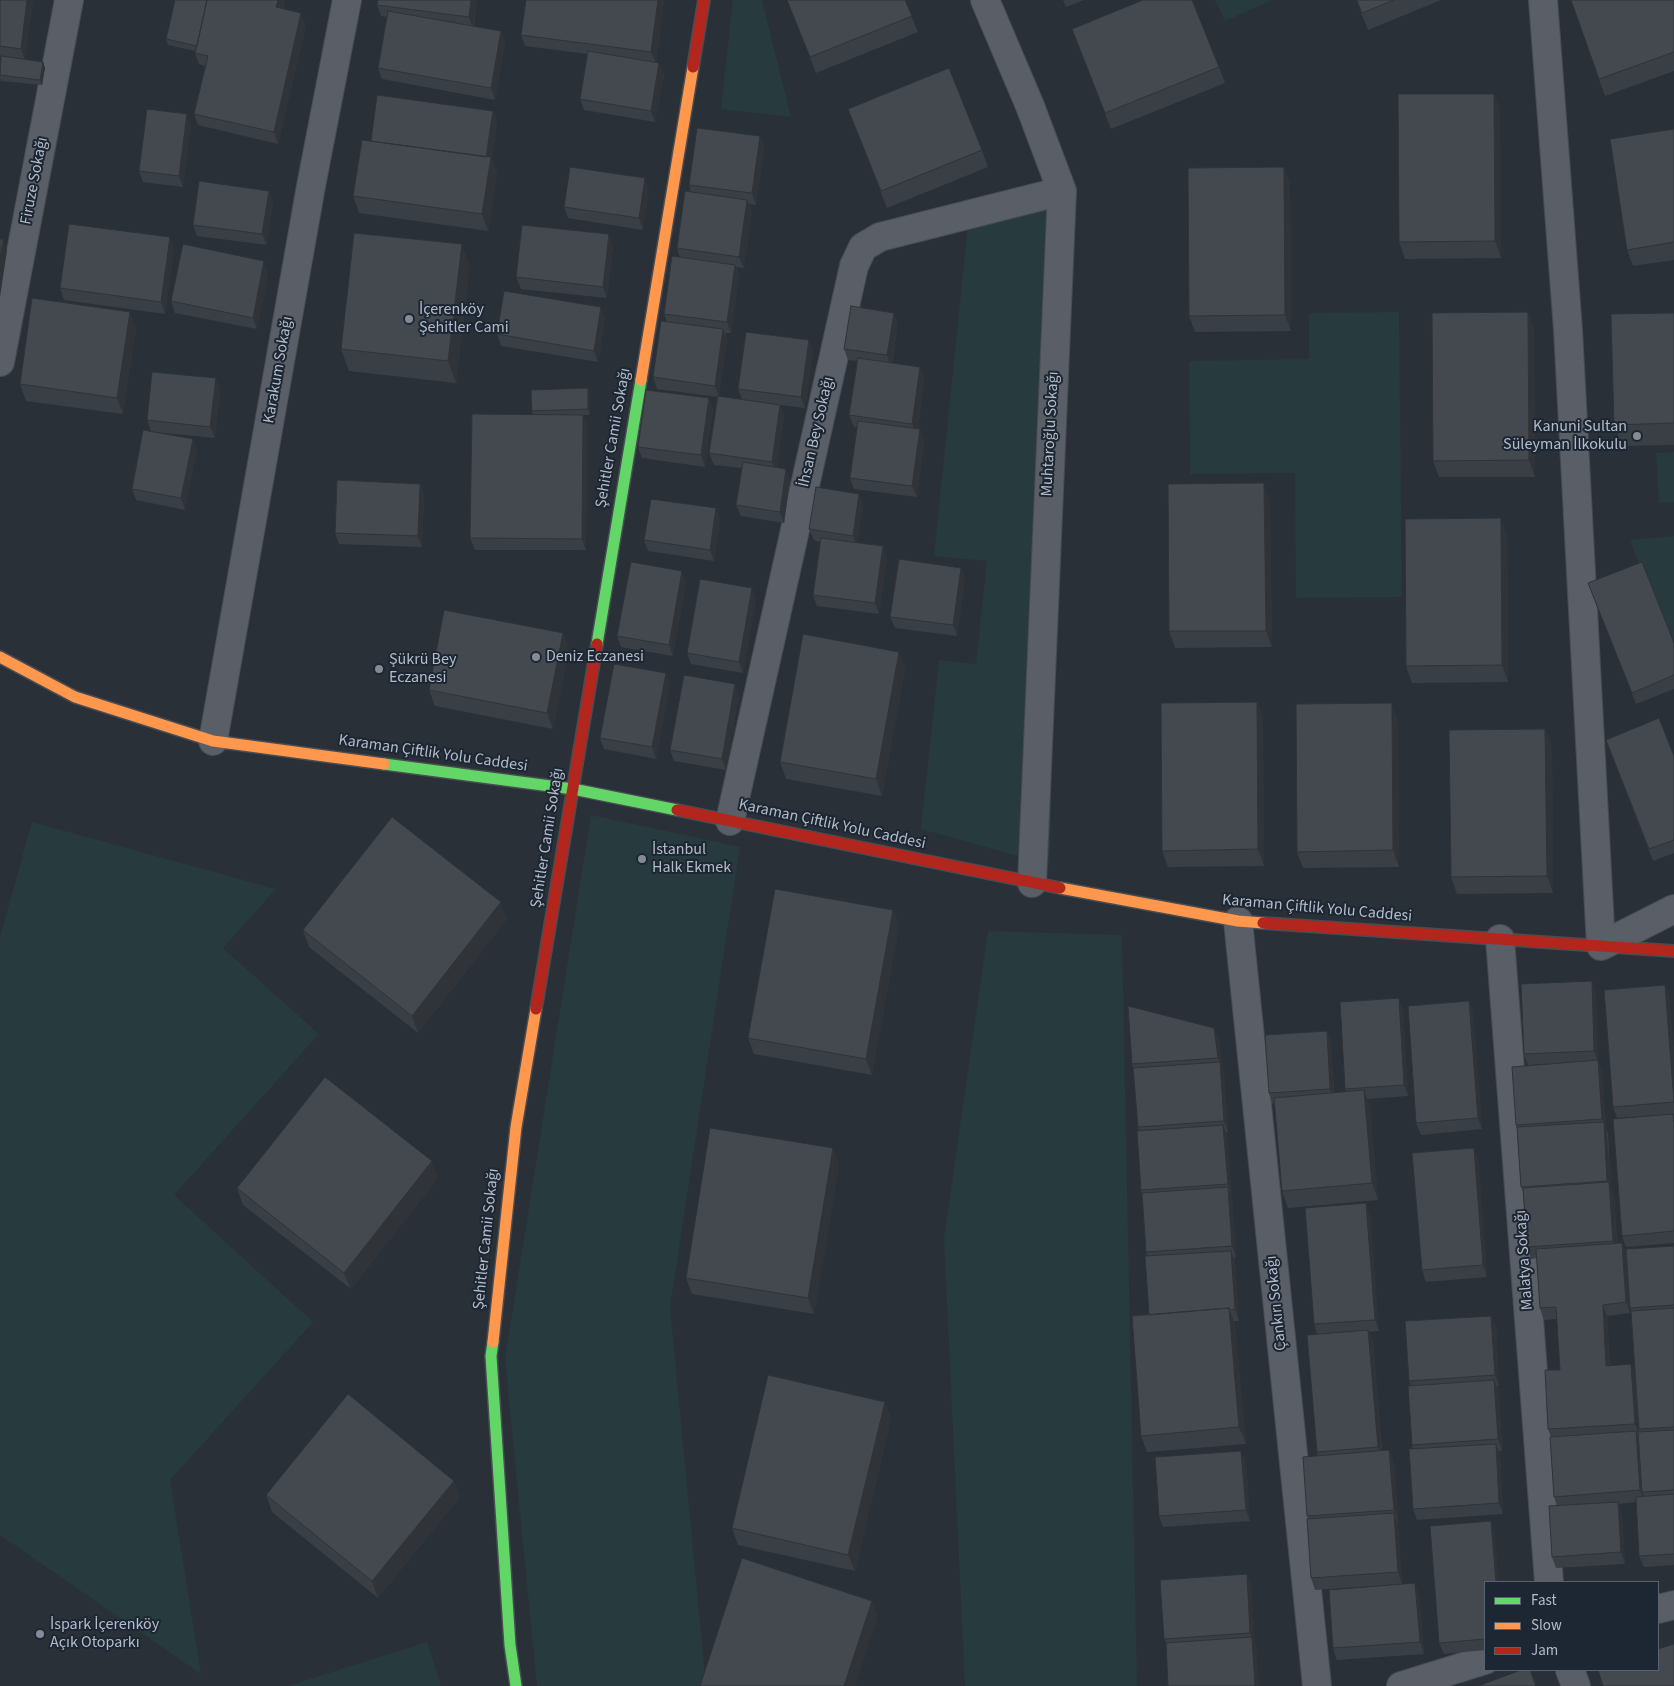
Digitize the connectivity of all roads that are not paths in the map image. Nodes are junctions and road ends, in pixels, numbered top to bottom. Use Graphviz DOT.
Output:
graph roads {
  1 [pos="69,0"];
  2 [pos="347,0"];
  3 [pos="704,0"];
  4 [pos="985,0"];
  5 [pos="1543,0"];
  6 [pos="1062,191"];
  7 [pos="0,362"];
  8 [pos="0,657"];
  9 [pos="213,741"];
  10 [pos="573,789"];
  11 [pos="730,821"];
  12 [pos="1032,883"];
  13 [pos="1674,909"];
  14 [pos="1238,921"];
  15 [pos="1500,939"];
  16 [pos="1601,946"];
  17 [pos="1674,952"];
  18 [pos="1549,1581"];
  19 [pos="1674,1605"];
  20 [pos="1659,1609"];
  21 [pos="1484,1660"];
  22 [pos="1570,1671"];
  23 [pos="516,1686"];
  24 [pos="1316,1686"];
  25 [pos="1401,1686"];
  26 [pos="1576,1686"];
  1 -- 7 [label="street, Firuze Sokağı"];
  2 -- 9 [label="street, Karakum Sokağı"];
  3 -- 10 [label="street, Şehitler Camii Sokağı"];
  4 -- 6 [label="street, Muhtaroğlu Sokağı"];
  5 -- 16 [label="street"];
  6 -- 11 [label="street, İhsan Bey Sokağı"];
  6 -- 12 [label="street, Muhtaroğlu Sokağı"];
  8 -- 9 [label="street, Karaman Çiftlik Yolu Caddesi"];
  9 -- 10 [label="street, Karaman Çiftlik Yolu Caddesi"];
  10 -- 11 [label="street, Karaman Çiftlik Yolu Caddesi"];
  10 -- 23 [label="street, Şehitler Camii Sokağı"];
  11 -- 12 [label="street, Karaman Çiftlik Yolu Caddesi"];
  12 -- 14 [label="street, Karaman Çiftlik Yolu Caddesi"];
  13 -- 16 [label="street"];
  14 -- 15 [label="street, Karaman Çiftlik Yolu Caddesi"];
  14 -- 24 [label="street, Çankırı Sokağı"];
  15 -- 16 [label="street, Karaman Çiftlik Yolu Caddesi"];
  15 -- 18 [label="street, Malatya Sokağı"];
  16 -- 17 [label="street, Karaman Çiftlik Yolu Caddesi"];
  19 -- 20 [label="street"];
  21 -- 25 [label="street"];
  22 -- 26 [label="street"];
}
